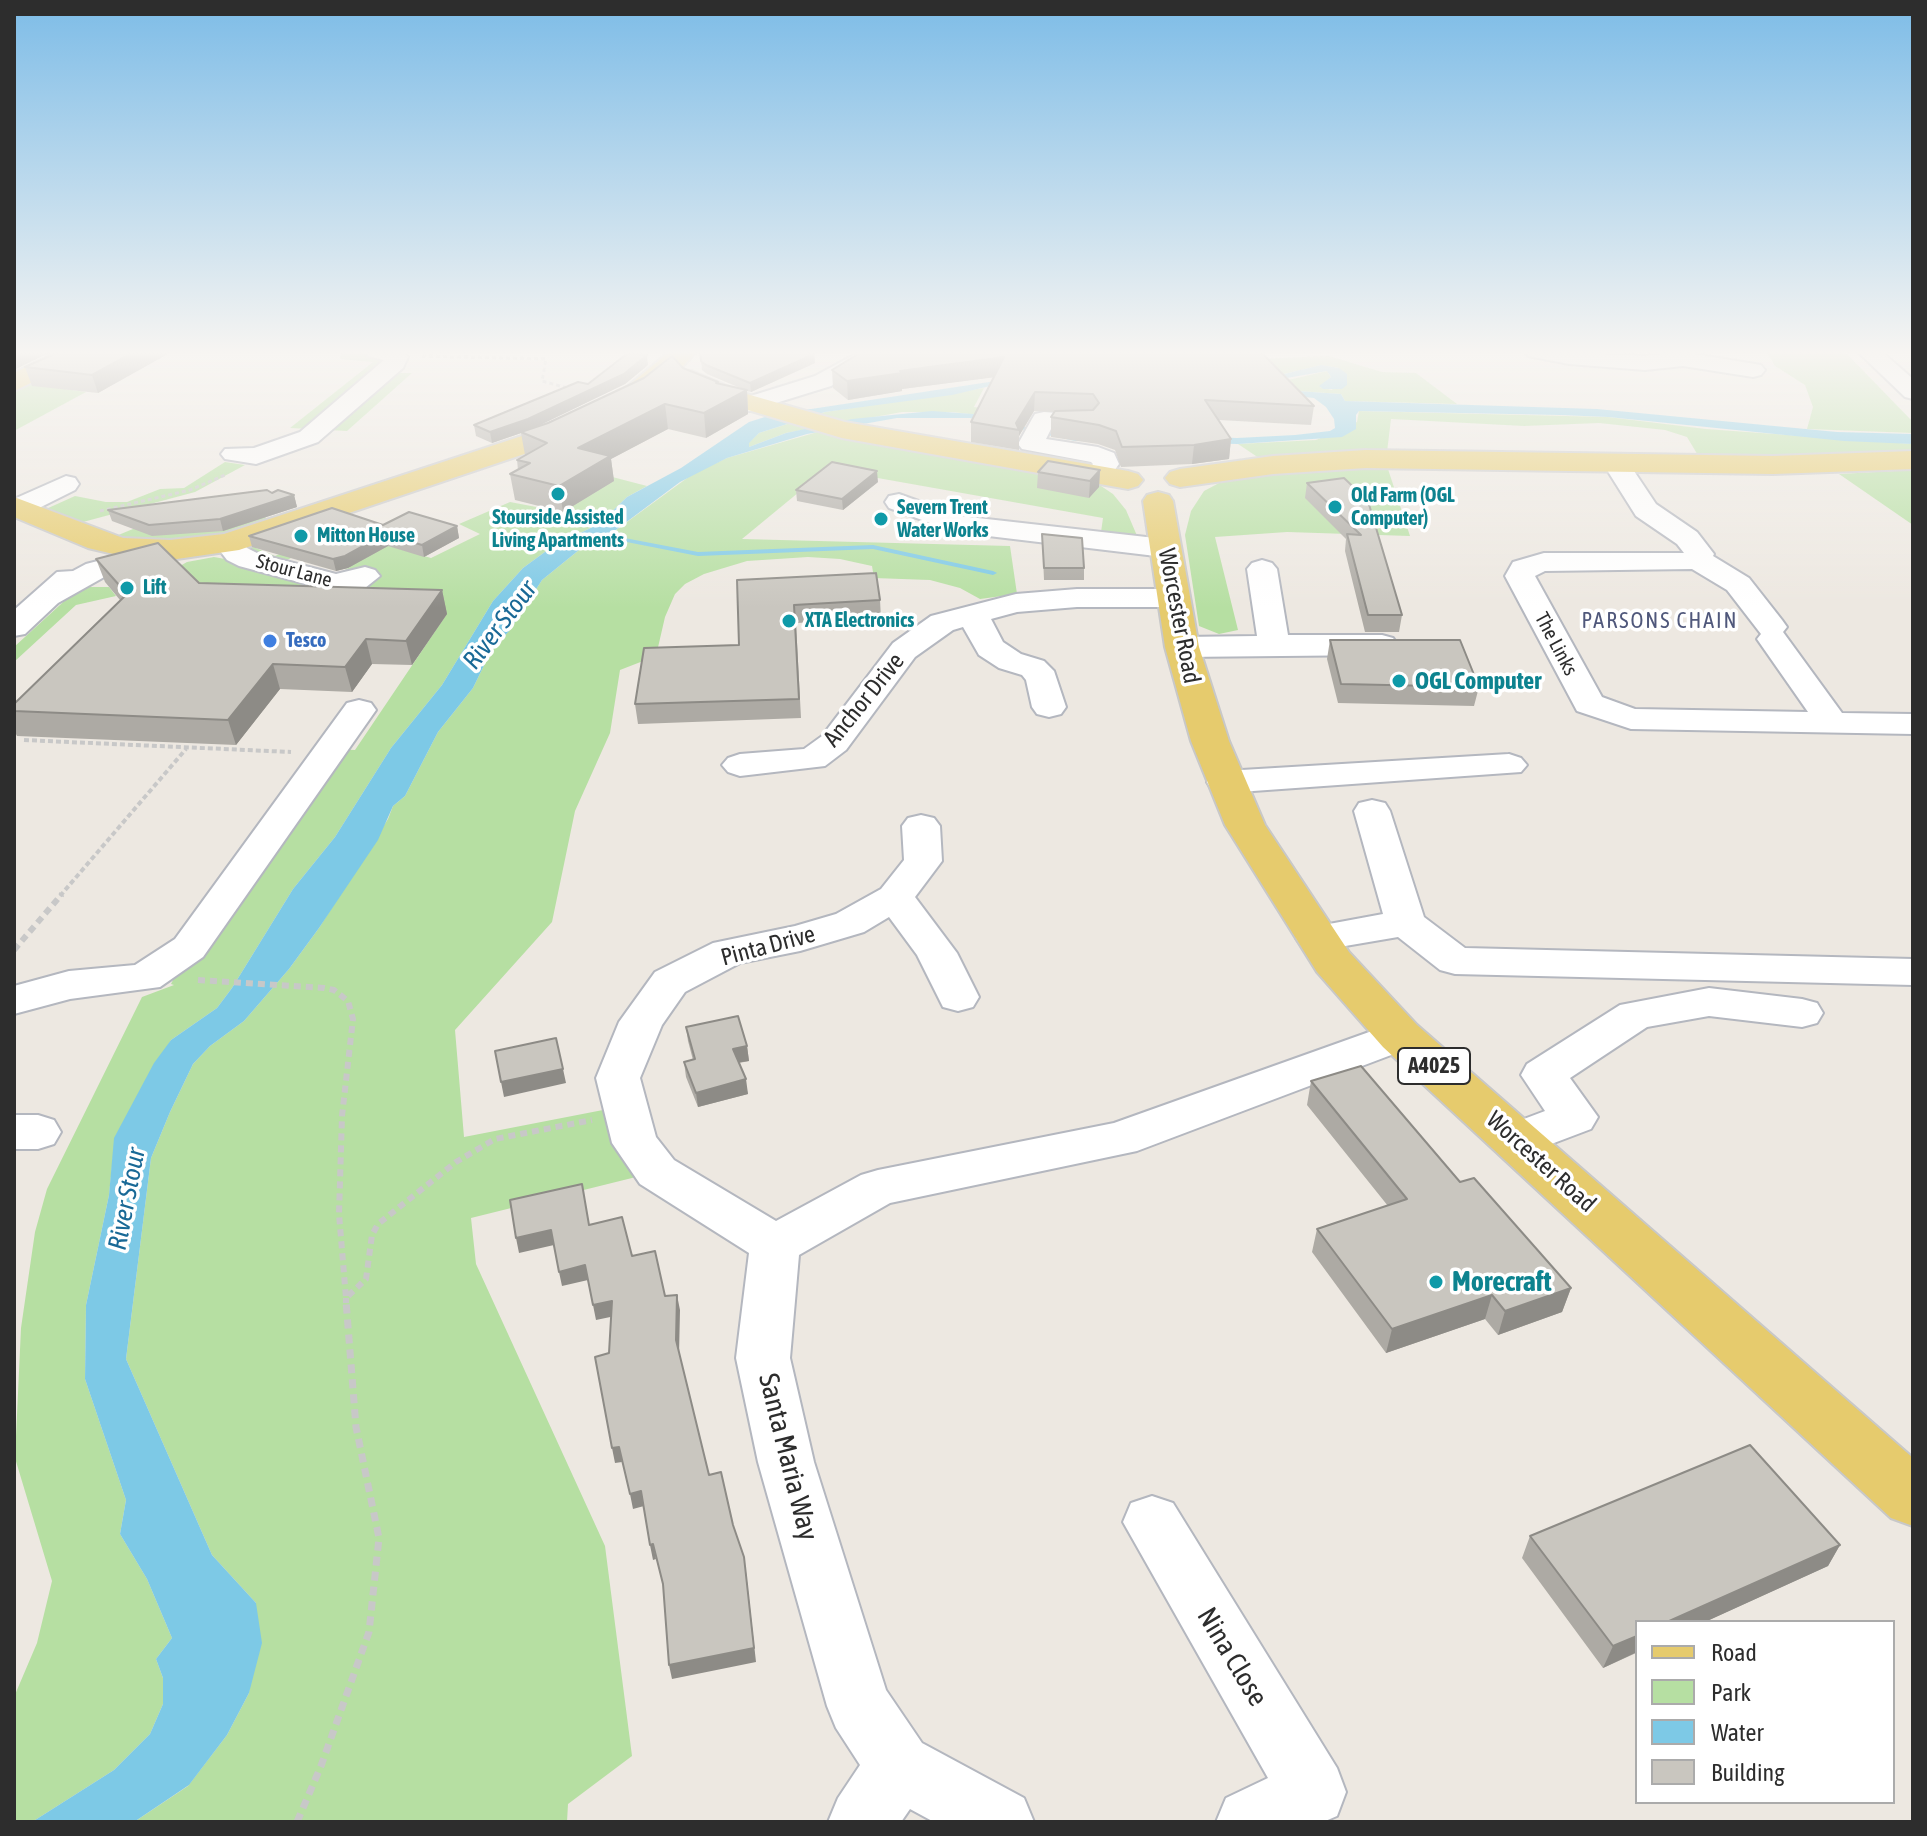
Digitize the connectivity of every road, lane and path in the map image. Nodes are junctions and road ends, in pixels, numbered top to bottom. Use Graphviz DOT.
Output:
graph roads {
  1 [pos="309,437"];
  2 [pos="545,437"];
  3 [pos="878,437"];
  4 [pos="1034,437"];
  5 [pos="245,455"];
  6 [pos="1913,460"];
  7 [pos="1615,462"];
  8 [pos="1098,475"];
  9 [pos="66,484"];
  10 [pos="1156,487"];
  11 [pos="899,502"];
  12 [pos="16,507"];
  13 [pos="56,522"];
  14 [pos="99,541"];
  15 [pos="228,543"];
  16 [pos="1164,548"];
  17 [pos="188,549"];
  18 [pos="1697,559"];
  19 [pos="1262,569"];
  20 [pos="365,576"];
  21 [pos="48,596"];
  22 [pos="1172,598"];
  23 [pos="972,613"];
  24 [pos="14,627"];
  25 [pos="1274,645"];
  26 [pos="1407,645"];
  27 [pos="1182,647"];
  28 [pos="1049,707"];
  29 [pos="359,710"];
  30 [pos="1832,722"];
  31 [pos="1913,724"];
  32 [pos="24,740"];
  33 [pos="187,748"];
  34 [pos="330,754"];
  35 [pos="740,765"];
  36 [pos="1509,765"];
  37 [pos="1225,782"];
  38 [pos="1372,811"];
  39 [pos="921,826"];
  40 [pos="895,897"];
  41 [pos="1406,923"];
  42 [pos="1316,938"];
  43 [pos="14,950"];
  44 [pos="1913,972"];
  45 [pos="188,979"];
  46 [pos="958,997"];
  47 [pos="14,1000"];
  48 [pos="1802,1013"];
  49 [pos="1400,1036"];
  50 [pos="625,1113"];
  51 [pos="1517,1140"];
  52 [pos="775,1245"];
  53 [pos="346,1298"];
  54 [pos="1913,1498"];
  55 [pos="1152,1522"];
  56 [pos="899,1766"];
  57 [pos="297,1822"];
  58 [pos="862,1822"];
  59 [pos="1000,1822"];
  60 [pos="1250,1822"];
  1 -- 5 [label="street"];
  2 -- 15 [label="main road"];
  3 -- 8 [label="main road"];
  4 -- 8 [label="street"];
  5 -- 13 [label="path"];
  6 -- 7 [label="main road"];
  7 -- 10 [label="main road"];
  7 -- 18 [label="street"];
  8 -- 10 [label="main road"];
  9 -- 12 [label="street"];
  10 -- 16 [label="main road, Worcester Road / A4025"];
  11 -- 16 [label="street"];
  12 -- 13 [label="main road"];
  13 -- 14 [label="main road"];
  14 -- 17 [label="main road"];
  14 -- 21 [label="street"];
  15 -- 17 [label="main road"];
  15 -- 20 [label="street, Stour Lane"];
  16 -- 22 [label="main road, Worcester Road / A4025"];
  17 -- 21 [label="street"];
  18 -- 30 [label="street"];
  18 -- 30 [label="street, The Links"];
  19 -- 25 [label="street"];
  21 -- 24 [label="street"];
  22 -- 23 [label="street, Anchor Drive"];
  22 -- 27 [label="main road, Worcester Road / A4025"];
  23 -- 28 [label="street"];
  23 -- 35 [label="street, Anchor Drive"];
  25 -- 26 [label="street"];
  25 -- 27 [label="street"];
  27 -- 37 [label="main road, Worcester Road / A4025"];
  29 -- 34 [label="street"];
  30 -- 31 [label="street, The Links"];
  32 -- 33 [label="path"];
  33 -- 34 [label="path"];
  33 -- 43 [label="path"];
  34 -- 47 [label="street"];
  36 -- 37 [label="street"];
  37 -- 42 [label="main road, Worcester Road / A4025"];
  38 -- 41 [label="street"];
  39 -- 40 [label="street, Pinta Drive"];
  40 -- 46 [label="street"];
  40 -- 50 [label="street, Pinta Drive"];
  41 -- 42 [label="street"];
  41 -- 44 [label="street"];
  42 -- 49 [label="main road, Worcester Road / A4025"];
  45 -- 53 [label="path"];
  48 -- 51 [label="street"];
  49 -- 51 [label="main road, Worcester Road / A4025"];
  49 -- 52 [label="street"];
  50 -- 52 [label="street, Pinta Drive"];
  50 -- 53 [label="path"];
  51 -- 54 [label="main road, Worcester Road / A4025"];
  52 -- 56 [label="street, Santa Maria Way"];
  53 -- 57 [label="path"];
  55 -- 60 [label="street, Nina Close"];
  56 -- 58 [label="street"];
  56 -- 59 [label="street, Santa Maria Way"];
}
